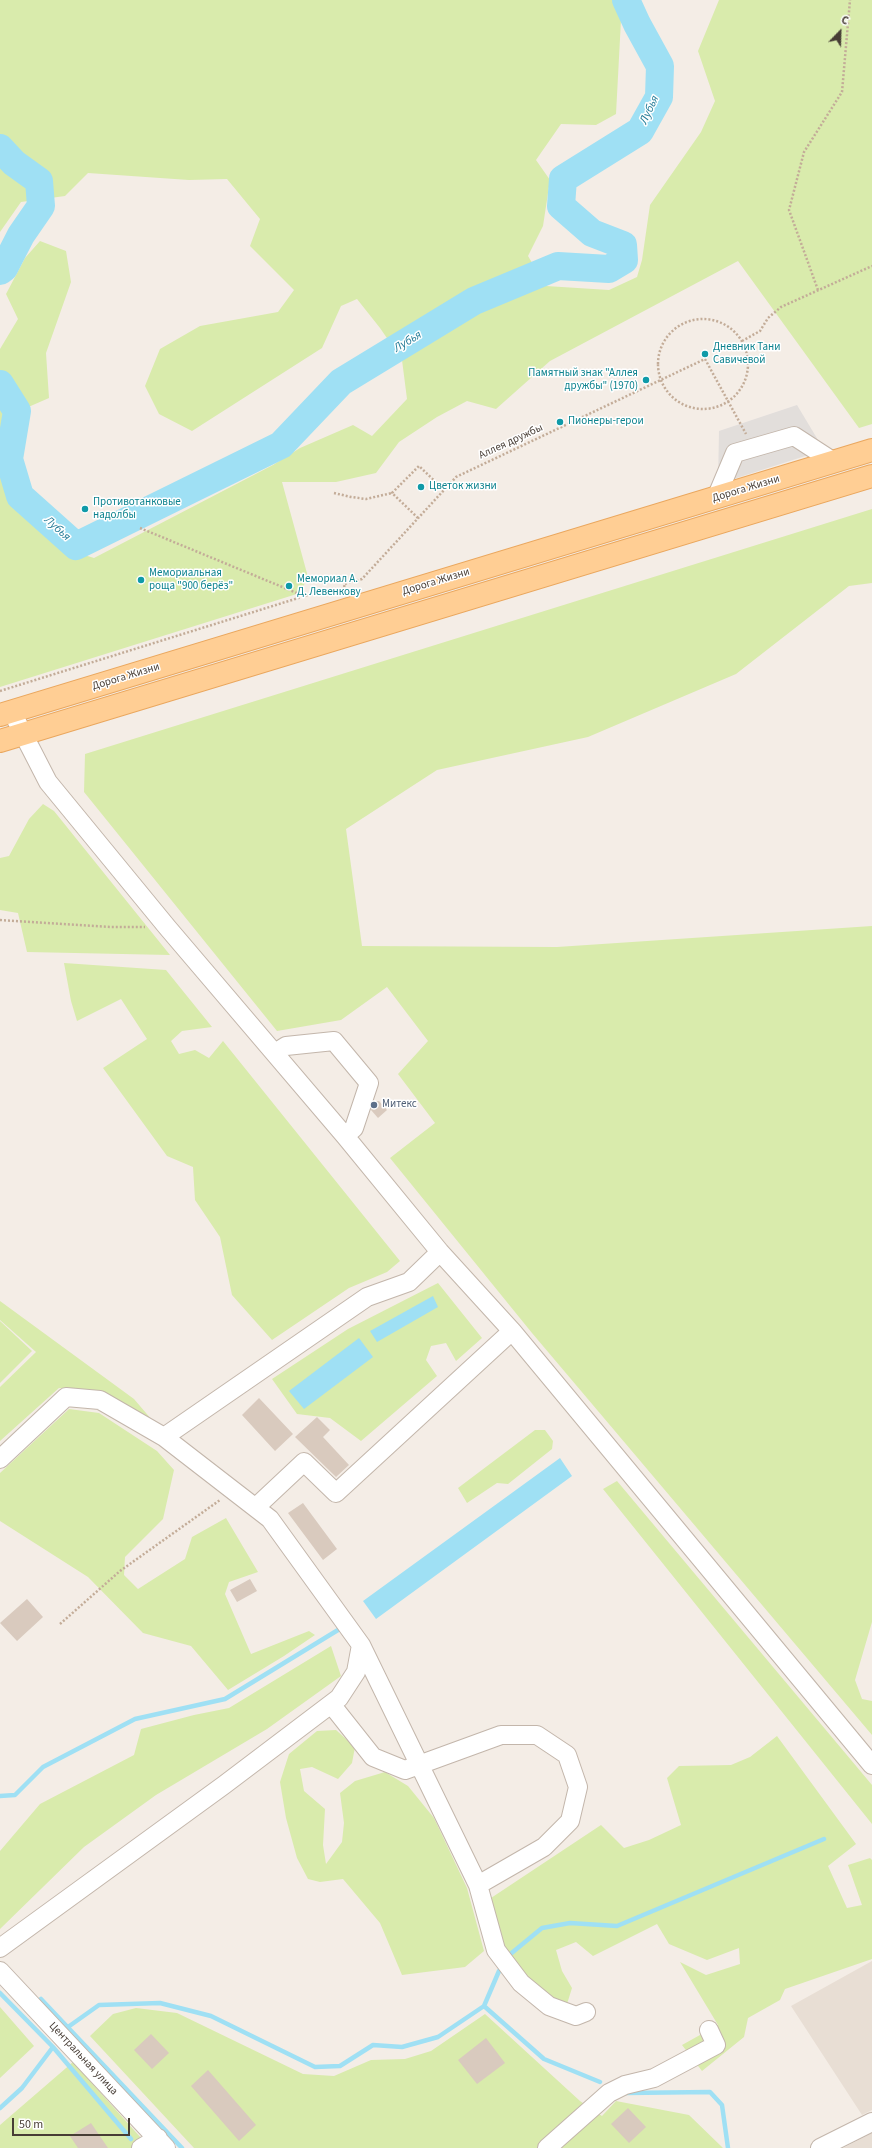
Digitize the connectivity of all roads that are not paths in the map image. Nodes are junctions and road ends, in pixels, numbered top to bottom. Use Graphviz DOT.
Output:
graph roads {
  1 [pos="872,450"];
  2 [pos="834,462"];
  3 [pos="872,476"];
  4 [pos="716,498"];
  5 [pos="6,714"];
  6 [pos="23,733"];
  7 [pos="0,741"];
  8 [pos="275,1053"];
  9 [pos="345,1136"];
  10 [pos="440,1252"];
  11 [pos="512,1331"];
  12 [pos="164,1437"];
  13 [pos="0,1459"];
  14 [pos="256,1507"];
  15 [pos="362,1645"];
  16 [pos="331,1704"];
  17 [pos="421,1765"];
  18 [pos="872,1765"];
  19 [pos="478,1885"];
  20 [pos="0,1948"];
  21 [pos="0,1971"];
  22 [pos="586,2012"];
  23 [pos="709,2030"];
  24 [pos="872,2122"];
  25 [pos="162,2143"];
  26 [pos="141,2148"];
  27 [pos="546,2148"];
  28 [pos="820,2148"];
  1 -- 2 [label="main road, Дорога Жизни"];
  2 -- 4 [label="main road, Дорога Жизни"];
  2 -- 4 [label="street"];
  3 -- 6 [label="main road"];
  4 -- 5 [label="main road, Дорога Жизни"];
  5 -- 6 [label="street"];
  6 -- 7 [label="main road"];
  6 -- 8 [label="street"];
  8 -- 9 [label="street"];
  8 -- 9 [label="street"];
  9 -- 10 [label="street"];
  10 -- 11 [label="street"];
  10 -- 12 [label="street"];
  11 -- 14 [label="street"];
  11 -- 18 [label="street"];
  12 -- 13 [label="street"];
  12 -- 14 [label="street"];
  14 -- 15 [label="street"];
  15 -- 16 [label="street"];
  15 -- 17 [label="street"];
  16 -- 17 [label="street"];
  16 -- 20 [label="street"];
  17 -- 19 [label="street"];
  17 -- 19 [label="street"];
  19 -- 22 [label="street"];
  21 -- 25 [label="street, Центральная улица"];
  23 -- 27 [label="street"];
  24 -- 28 [label="street"];
  25 -- 26 [label="street"];
}
